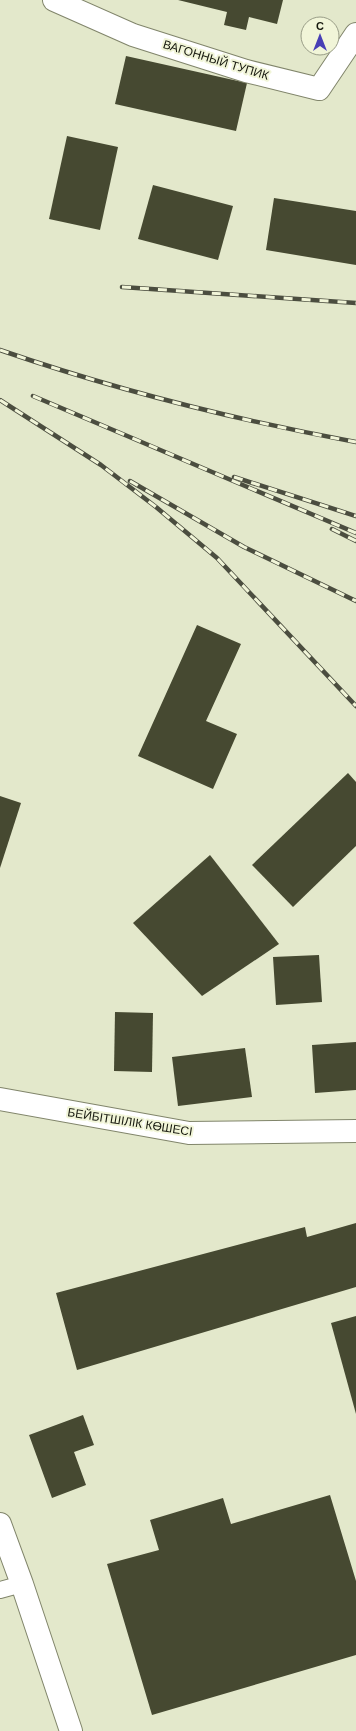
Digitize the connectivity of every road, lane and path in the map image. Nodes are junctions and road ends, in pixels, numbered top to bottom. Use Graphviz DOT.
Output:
graph roads {
  1 [pos="54,0"];
  2 [pos="356,34"];
  3 [pos="0,1099"];
  4 [pos="356,1131"];
  5 [pos="0,1524"];
  6 [pos="22,1584"];
  7 [pos="0,1590"];
  8 [pos="71,1731"];
  1 -- 2 [label="street, ВАГОННЫЙ ТУПИК"];
  3 -- 4 [label="street, БЕЙБІТШІЛІК КӨШЕСІ"];
  5 -- 6 [label="street"];
  6 -- 7 [label="lane"];
  6 -- 8 [label="street"];
}
